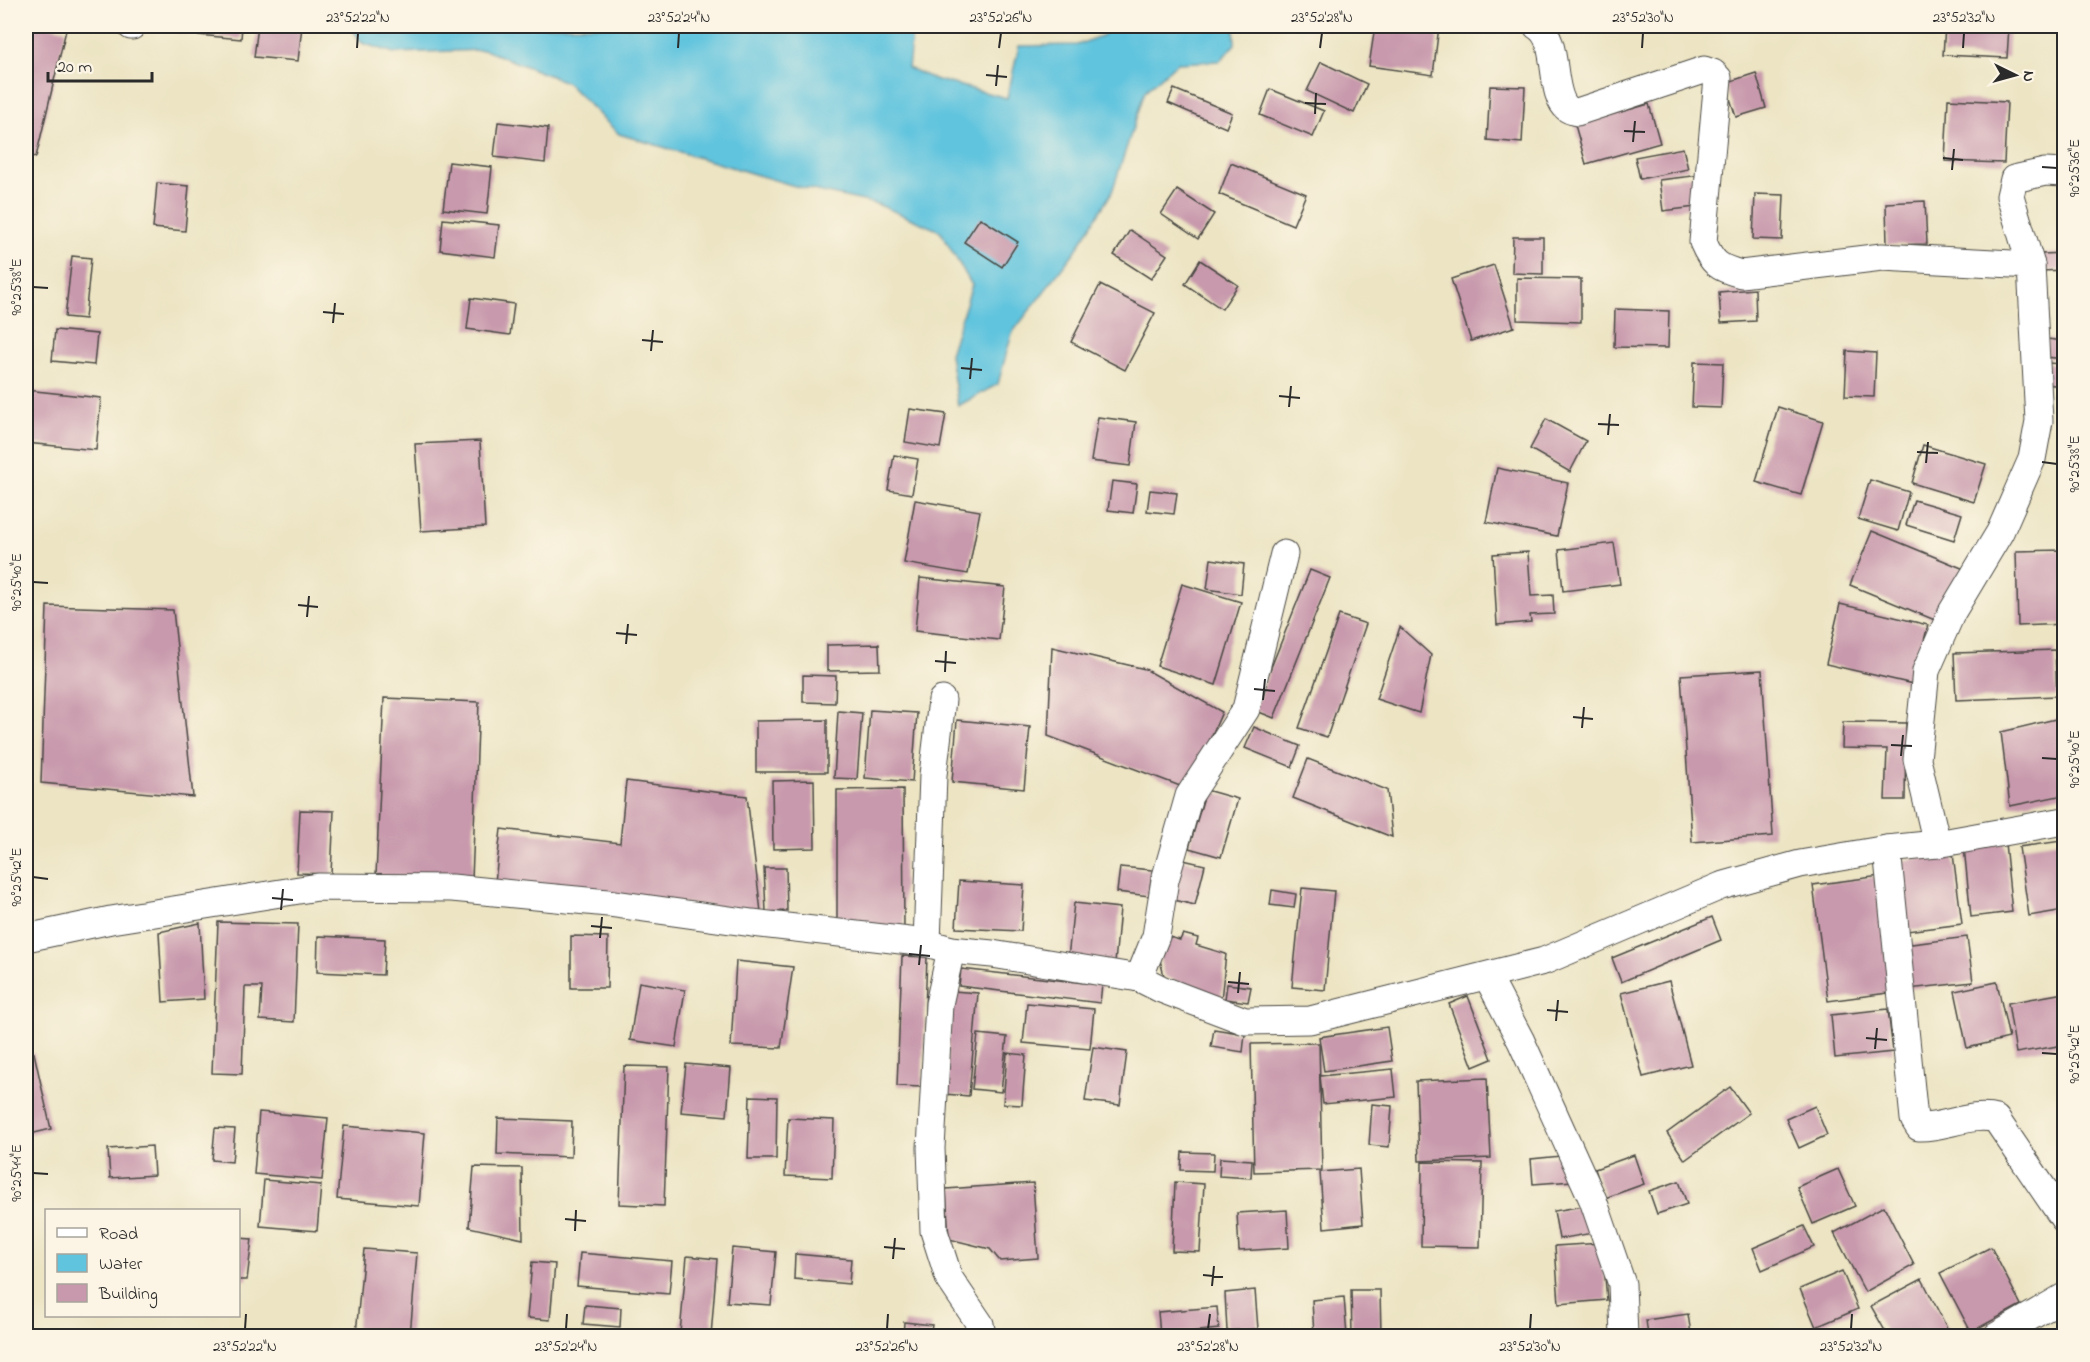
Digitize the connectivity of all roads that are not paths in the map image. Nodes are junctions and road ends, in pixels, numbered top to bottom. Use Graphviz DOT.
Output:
graph roads {
  1 [pos="1537,26"];
  2 [pos="2064,173"];
  3 [pos="2031,265"];
  4 [pos="1284,554"];
  5 [pos="942,700"];
  6 [pos="2064,821"];
  7 [pos="1937,844"];
  8 [pos="1887,849"];
  9 [pos="26,938"];
  10 [pos="939,946"];
  11 [pos="1487,976"];
  12 [pos="1139,978"];
  13 [pos="2064,1219"];
  14 [pos="2064,1297"];
  15 [pos="982,1336"];
  16 [pos="1624,1336"];
  17 [pos="1997,1336"];
  1 -- 3 [label="street"];
  2 -- 3 [label="street"];
  3 -- 7 [label="street"];
  4 -- 12 [label="street"];
  5 -- 10 [label="street"];
  6 -- 7 [label="street"];
  7 -- 8 [label="street"];
  8 -- 11 [label="street"];
  8 -- 13 [label="street"];
  9 -- 10 [label="street"];
  10 -- 12 [label="street"];
  10 -- 15 [label="street"];
  11 -- 12 [label="street"];
  11 -- 16 [label="street"];
  14 -- 17 [label="street"];
}
